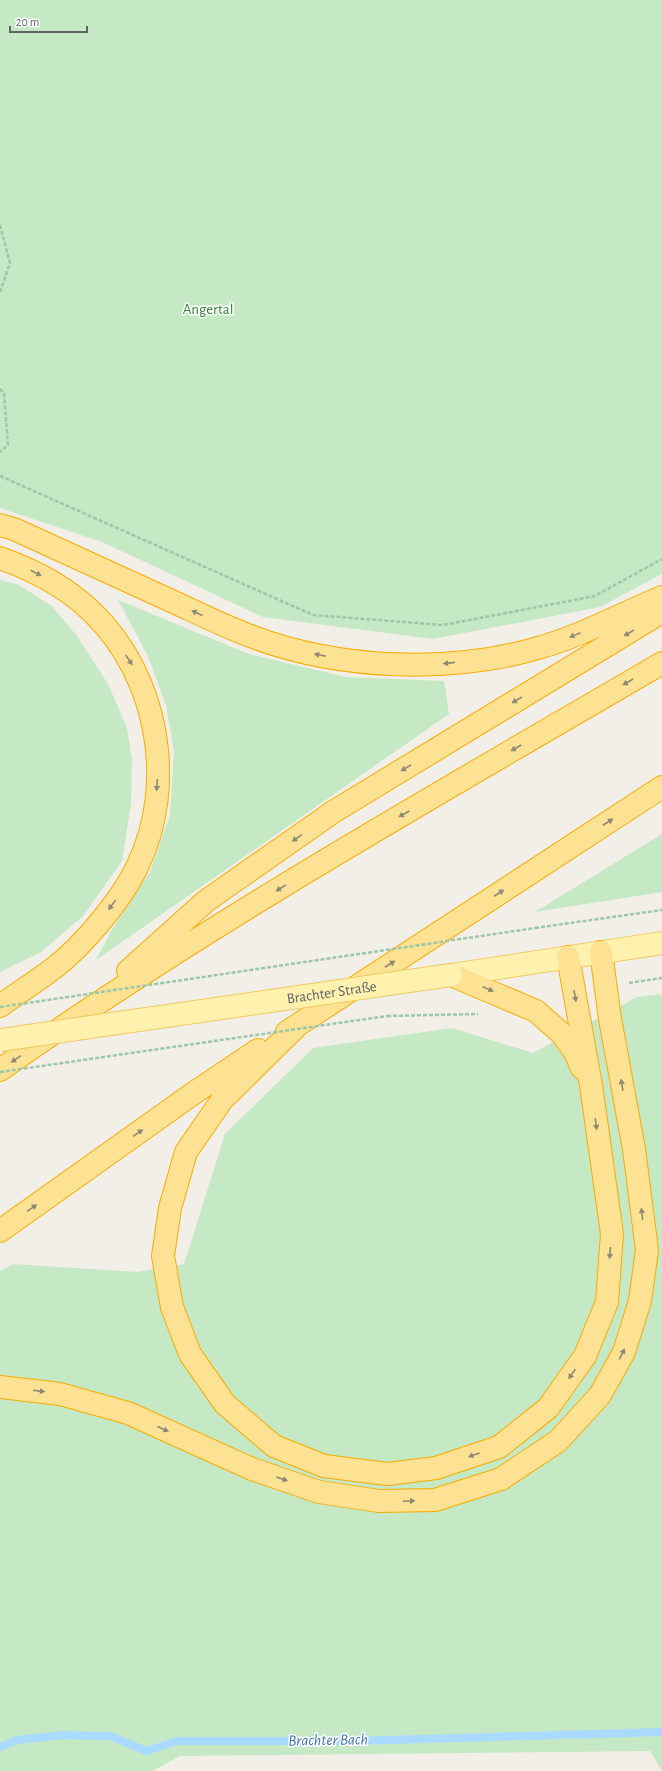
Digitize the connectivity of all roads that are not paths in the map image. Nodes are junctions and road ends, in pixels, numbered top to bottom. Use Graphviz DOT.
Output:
graph roads {
  1 [pos="0,525"];
  2 [pos="0,558"];
  3 [pos="662,597"];
  4 [pos="662,612"];
  5 [pos="662,663"];
  6 [pos="662,787"];
  7 [pos="662,943"];
  8 [pos="601,952"];
  9 [pos="568,957"];
  10 [pos="452,975"];
  11 [pos="0,1006"];
  12 [pos="83,1012"];
  13 [pos="299,1024"];
  14 [pos="0,1040"];
  15 [pos="0,1071"];
  16 [pos="591,1086"];
  17 [pos="0,1231"];
  18 [pos="0,1386"];
  3 -- 1 [label="highway, one-way"];
  2 -- 11 [label="highway, one-way"];
  4 -- 12 [label="highway, one-way"];
  5 -- 12 [label="highway, one-way"];
  13 -- 6 [label="highway, one-way"];
  7 -- 8 [label="main road, Brachter Straße"];
  8 -- 9 [label="main road, Brachter Straße"];
  18 -- 8 [label="highway, one-way"];
  9 -- 10 [label="main road, Brachter Straße"];
  9 -- 16 [label="highway, one-way"];
  10 -- 14 [label="main road, Brachter Straße, bridge"];
  10 -- 16 [label="highway, one-way"];
  12 -- 15 [label="highway, one-way"];
  16 -- 13 [label="highway, one-way"];
  17 -- 13 [label="highway, one-way"];
}
